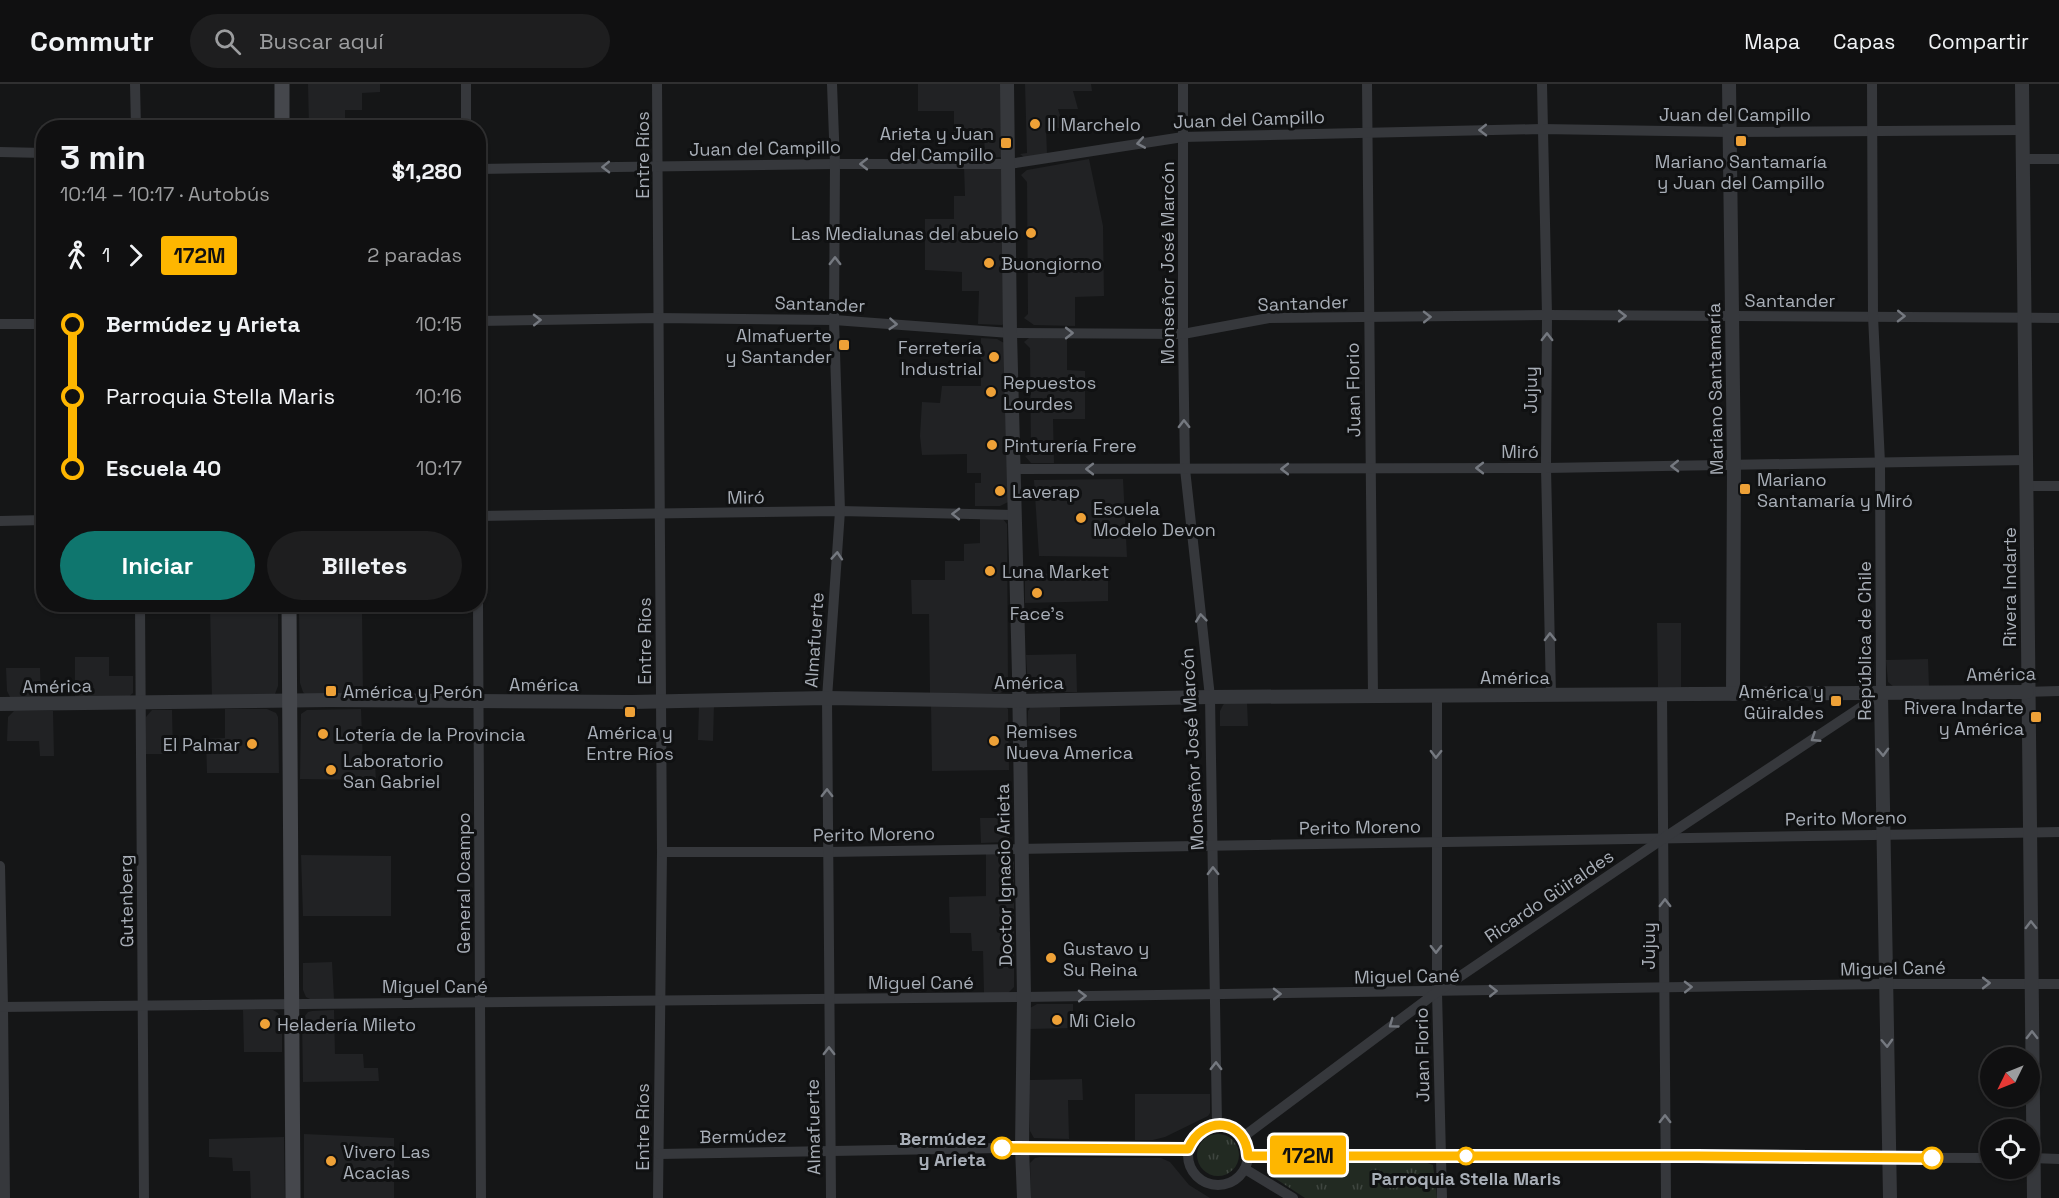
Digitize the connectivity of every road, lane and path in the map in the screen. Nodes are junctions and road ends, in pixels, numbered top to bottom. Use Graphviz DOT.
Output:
graph roads {
  1 [pos="135,84"];
  2 [pos="282,84"];
  3 [pos="466,84"];
  4 [pos="657,84"];
  5 [pos="832,84"];
  6 [pos="1007,84"];
  7 [pos="1183,84"];
  8 [pos="1367,84"];
  9 [pos="1542,84"];
  10 [pos="1729,84"];
  11 [pos="1872,84"];
  12 [pos="2022,84"];
  13 [pos="136,120"];
  14 [pos="282,120"];
  15 [pos="466,120"];
  16 [pos="1541,129"];
  17 [pos="1873,130"];
  18 [pos="2022,130"];
  19 [pos="1367,132"];
  20 [pos="1730,132"];
  21 [pos="1183,137"];
  22 [pos="0,152"];
  23 [pos="36,153"];
  24 [pos="2024,159"];
  25 [pos="2059,159"];
  26 [pos="835,164"];
  27 [pos="1009,164"];
  28 [pos="658,166"];
  29 [pos="486,169"];
  30 [pos="1547,315"];
  31 [pos="1874,316"];
  32 [pos="1732,317"];
  33 [pos="658,318"];
  34 [pos="1368,318"];
  35 [pos="2059,318"];
  36 [pos="2025,319"];
  37 [pos="834,320"];
  38 [pos="486,321"];
  39 [pos="0,324"];
  40 [pos="36,324"];
  41 [pos="1010,333"];
  42 [pos="1183,334"];
  43 [pos="2026,460"];
  44 [pos="1881,464"];
  45 [pos="1734,466"];
  46 [pos="1546,468"];
  47 [pos="1013,469"];
  48 [pos="1371,469"];
  49 [pos="1185,470"];
  50 [pos="2026,486"];
  51 [pos="2059,486"];
  52 [pos="840,511"];
  53 [pos="661,515"];
  54 [pos="1014,515"];
  55 [pos="486,516"];
  56 [pos="36,520"];
  57 [pos="0,521"];
  58 [pos="140,612"];
  59 [pos="289,612"];
  60 [pos="478,612"];
  61 [pos="2059,691"];
  62 [pos="2027,692"];
  63 [pos="1662,694"];
  64 [pos="1733,694"];
  65 [pos="1881,694"];
  66 [pos="1551,695"];
  67 [pos="1373,696"];
  68 [pos="1437,696"];
  69 [pos="1210,697"];
  70 [pos="827,698"];
  71 [pos="290,700"];
  72 [pos="1019,700"];
  73 [pos="479,702"];
  74 [pos="660,702"];
  75 [pos="141,703"];
  76 [pos="0,704"];
  77 [pos="2030,832"];
  78 [pos="2059,832"];
  79 [pos="1885,834"];
  80 [pos="1664,838"];
  81 [pos="1436,842"];
  82 [pos="1213,845"];
  83 [pos="1022,849"];
  84 [pos="662,852"];
  85 [pos="828,852"];
  86 [pos="0,866"];
  87 [pos="2032,983"];
  88 [pos="1885,984"];
  89 [pos="2059,984"];
  90 [pos="1665,987"];
  91 [pos="1437,992"];
  92 [pos="1216,994"];
  93 [pos="1024,997"];
  94 [pos="829,999"];
  95 [pos="659,1000"];
  96 [pos="480,1002"];
  97 [pos="292,1004"];
  98 [pos="143,1005"];
  99 [pos="2,1006"];
  100 [pos="2031,1119"];
  101 [pos="1217,1125"];
  102 [pos="1243,1137"];
  103 [pos="1022,1148"];
  104 [pos="1188,1149"];
  105 [pos="830,1152"];
  106 [pos="659,1154"];
  107 [pos="1441,1156"];
  108 [pos="1665,1156"];
  109 [pos="1890,1157"];
  110 [pos="1980,1158"];
  111 [pos="2040,1158"];
  112 [pos="2059,1159"];
  113 [pos="1247,1162"];
  114 [pos="2033,1179"];
  115 [pos="1217,1186"];
  116 [pos="4,1198"];
  117 [pos="144,1198"];
  118 [pos="293,1198"];
  119 [pos="481,1198"];
  120 [pos="658,1198"];
  121 [pos="831,1198"];
  122 [pos="1024,1198"];
  123 [pos="1217,1198"];
  124 [pos="1293,1198"];
  125 [pos="1442,1198"];
  126 [pos="1666,1198"];
  127 [pos="1890,1198"];
  128 [pos="2034,1198"];
  1 -- 13 [label="street"];
  2 -- 14 [label="main road"];
  3 -- 15 [label="street"];
  4 -- 28 [label="street, Entre Ríos"];
  5 -- 26 [label="street, Almafuerte"];
  6 -- 27 [label="street, Doctor Ignacio Arieta"];
  7 -- 21 [label="street, Monseñor José Marcón"];
  8 -- 19 [label="street, Juan Florio"];
  9 -- 16 [label="street, Jujuy"];
  10 -- 20 [label="street, Mariano Santamaría"];
  11 -- 17 [label="street, República de Chile"];
  12 -- 18 [label="street, Rivera Indarte"];
  16 -- 19 [label="street, Juan del Campillo, one-way"];
  16 -- 20 [label="street, Juan del Campillo"];
  16 -- 30 [label="street, Jujuy"];
  17 -- 18 [label="street, Juan del Campillo"];
  17 -- 20 [label="street, Juan del Campillo"];
  17 -- 31 [label="street, República de Chile"];
  18 -- 24 [label="street, Rivera Indarte"];
  19 -- 21 [label="street, Juan del Campillo"];
  19 -- 34 [label="street, Juan Florio"];
  20 -- 32 [label="street, Mariano Santamaría"];
  21 -- 27 [label="street, Juan del Campillo, one-way"];
  21 -- 42 [label="street, Monseñor José Marcón"];
  22 -- 23 [label="street"];
  24 -- 25 [label="street"];
  24 -- 36 [label="street, Rivera Indarte"];
  27 -- 26 [label="street, Juan del Campillo, one-way"];
  26 -- 28 [label="street, Juan del Campillo"];
  37 -- 26 [label="street, Almafuerte, one-way"];
  27 -- 41 [label="street, Doctor Ignacio Arieta"];
  28 -- 29 [label="street, Juan del Campillo, one-way"];
  28 -- 33 [label="street, Entre Ríos"];
  30 -- 32 [label="street, Santander, one-way"];
  34 -- 30 [label="street, Santander, one-way"];
  46 -- 30 [label="street, Jujuy, one-way"];
  31 -- 32 [label="street, Santander"];
  31 -- 36 [label="street, Santander, one-way"];
  31 -- 44 [label="street, República de Chile"];
  32 -- 45 [label="street, Mariano Santamaría"];
  33 -- 37 [label="street, Santander"];
  38 -- 33 [label="street, Santander, one-way"];
  33 -- 53 [label="street, Entre Ríos"];
  34 -- 42 [label="street, Santander"];
  34 -- 48 [label="street, Juan Florio"];
  35 -- 36 [label="street, Santander"];
  36 -- 43 [label="street, Rivera Indarte"];
  37 -- 41 [label="street, Santander, one-way"];
  37 -- 52 [label="street, Almafuerte"];
  39 -- 40 [label="street"];
  41 -- 42 [label="street, Santander, one-way"];
  41 -- 47 [label="street, Doctor Ignacio Arieta"];
  49 -- 42 [label="street, Monseñor José Marcón, one-way"];
  43 -- 44 [label="street, Miró"];
  43 -- 50 [label="street, Rivera Indarte"];
  44 -- 45 [label="street, Miró"];
  44 -- 65 [label="street, República de Chile"];
  45 -- 46 [label="street, Miró, one-way"];
  45 -- 64 [label="street, Mariano Santamaría"];
  46 -- 48 [label="street, Miró, one-way"];
  66 -- 46 [label="street, Jujuy, one-way"];
  49 -- 47 [label="street, Miró, one-way"];
  47 -- 54 [label="street, Doctor Ignacio Arieta"];
  48 -- 49 [label="street, Miró, one-way"];
  48 -- 67 [label="street, Juan Florio"];
  69 -- 49 [label="street, Monseñor José Marcón, one-way"];
  50 -- 51 [label="street"];
  50 -- 62 [label="street, Rivera Indarte"];
  52 -- 53 [label="street, Miró"];
  54 -- 52 [label="street, Miró, one-way"];
  70 -- 52 [label="street, Almafuerte, one-way"];
  53 -- 55 [label="street, Miró"];
  53 -- 74 [label="street, Entre Ríos"];
  54 -- 72 [label="street, Doctor Ignacio Arieta"];
  56 -- 57 [label="street"];
  58 -- 75 [label="street, Gutenberg"];
  59 -- 71 [label="main road"];
  60 -- 73 [label="street, General Ocampo"];
  61 -- 62 [label="street, América"];
  62 -- 65 [label="street, América"];
  62 -- 77 [label="street, Rivera Indarte"];
  63 -- 64 [label="street, América"];
  63 -- 66 [label="street, América"];
  63 -- 80 [label="street, Jujuy"];
  64 -- 65 [label="street, América"];
  65 -- 79 [label="street, República de Chile, one-way"];
  65 -- 80 [label="street, Ricardo Güiraldes, one-way"];
  66 -- 68 [label="street, América"];
  67 -- 68 [label="street, América"];
  67 -- 69 [label="street, América"];
  68 -- 81 [label="street, Juan Florio, one-way"];
  69 -- 72 [label="street, América"];
  69 -- 82 [label="street, Monseñor José Marcón"];
  70 -- 72 [label="street, América"];
  70 -- 74 [label="street, América"];
  85 -- 70 [label="street, Almafuerte, one-way"];
  71 -- 73 [label="street, América"];
  71 -- 75 [label="street, América"];
  71 -- 97 [label="main road"];
  72 -- 83 [label="street, Doctor Ignacio Arieta"];
  73 -- 74 [label="street, América"];
  73 -- 96 [label="street, General Ocampo"];
  74 -- 84 [label="street, Entre Ríos"];
  75 -- 76 [label="street, América"];
  75 -- 98 [label="street, Gutenberg"];
  77 -- 78 [label="street, Perito Moreno"];
  77 -- 79 [label="street, Perito Moreno"];
  87 -- 77 [label="street, Rivera Indarte, one-way"];
  79 -- 80 [label="street, Perito Moreno"];
  79 -- 88 [label="street, República de Chile"];
  80 -- 81 [label="street, Perito Moreno"];
  90 -- 80 [label="street, Jujuy, one-way"];
  80 -- 91 [label="street, Ricardo Güiraldes"];
  81 -- 82 [label="street, Perito Moreno"];
  81 -- 91 [label="street, Juan Florio, one-way"];
  82 -- 83 [label="street, Perito Moreno"];
  92 -- 82 [label="street, Monseñor José Marcón, one-way"];
  83 -- 85 [label="street, Perito Moreno"];
  83 -- 93 [label="street, Doctor Ignacio Arieta"];
  84 -- 85 [label="street, Perito Moreno"];
  84 -- 95 [label="street, Entre Ríos"];
  85 -- 94 [label="street, Almafuerte"];
  86 -- 99 [label="street"];
  88 -- 87 [label="street, Miguel Cané, one-way"];
  87 -- 89 [label="street, Miguel Cané"];
  100 -- 87 [label="street, Rivera Indarte, one-way"];
  90 -- 88 [label="street, Miguel Cané, one-way"];
  88 -- 109 [label="street, República de Chile, one-way"];
  91 -- 90 [label="street, Miguel Cané, one-way"];
  108 -- 90 [label="street, Jujuy, one-way"];
  92 -- 91 [label="street, Miguel Cané, one-way"];
  91 -- 102 [label="street, Ricardo Güiraldes, one-way"];
  91 -- 107 [label="street, Juan Florio"];
  93 -- 92 [label="street, Miguel Cané, one-way"];
  101 -- 92 [label="street, Monseñor José Marcón, one-way"];
  93 -- 94 [label="street, Miguel Cané"];
  93 -- 103 [label="street, Doctor Ignacio Arieta"];
  94 -- 95 [label="street, Miguel Cané"];
  105 -- 94 [label="street, Almafuerte, one-way"];
  95 -- 96 [label="street, Miguel Cané"];
  95 -- 106 [label="street, Entre Ríos"];
  96 -- 97 [label="street, Miguel Cané"];
  96 -- 119 [label="street, General Ocampo"];
  97 -- 98 [label="street, Miguel Cané"];
  97 -- 118 [label="main road"];
  98 -- 99 [label="street, Miguel Cané"];
  98 -- 117 [label="street, Gutenberg"];
  99 -- 116 [label="street"];
  101 -- 102 [label="street"];
  101 -- 104 [label="street"];
  102 -- 113 [label="street"];
  103 -- 104 [label="street, Bermúdez"];
  103 -- 105 [label="street, Bermúdez"];
  103 -- 122 [label="street, Doctor Ignacio Arieta"];
  104 -- 115 [label="street"];
  105 -- 106 [label="street, Bermúdez"];
  105 -- 121 [label="street, Almafuerte"];
  106 -- 120 [label="street, Entre Ríos"];
  107 -- 108 [label="street"];
  107 -- 113 [label="street"];
  107 -- 125 [label="street, Juan Florio"];
  108 -- 109 [label="street"];
  108 -- 126 [label="street, Jujuy"];
  109 -- 110 [label="street"];
  109 -- 127 [label="street, República de Chile"];
  111 -- 112 [label="street"];
  113 -- 115 [label="street"];
  113 -- 124 [label="street"];
  114 -- 128 [label="street, Rivera Indarte"];
  115 -- 123 [label="street"];
}
